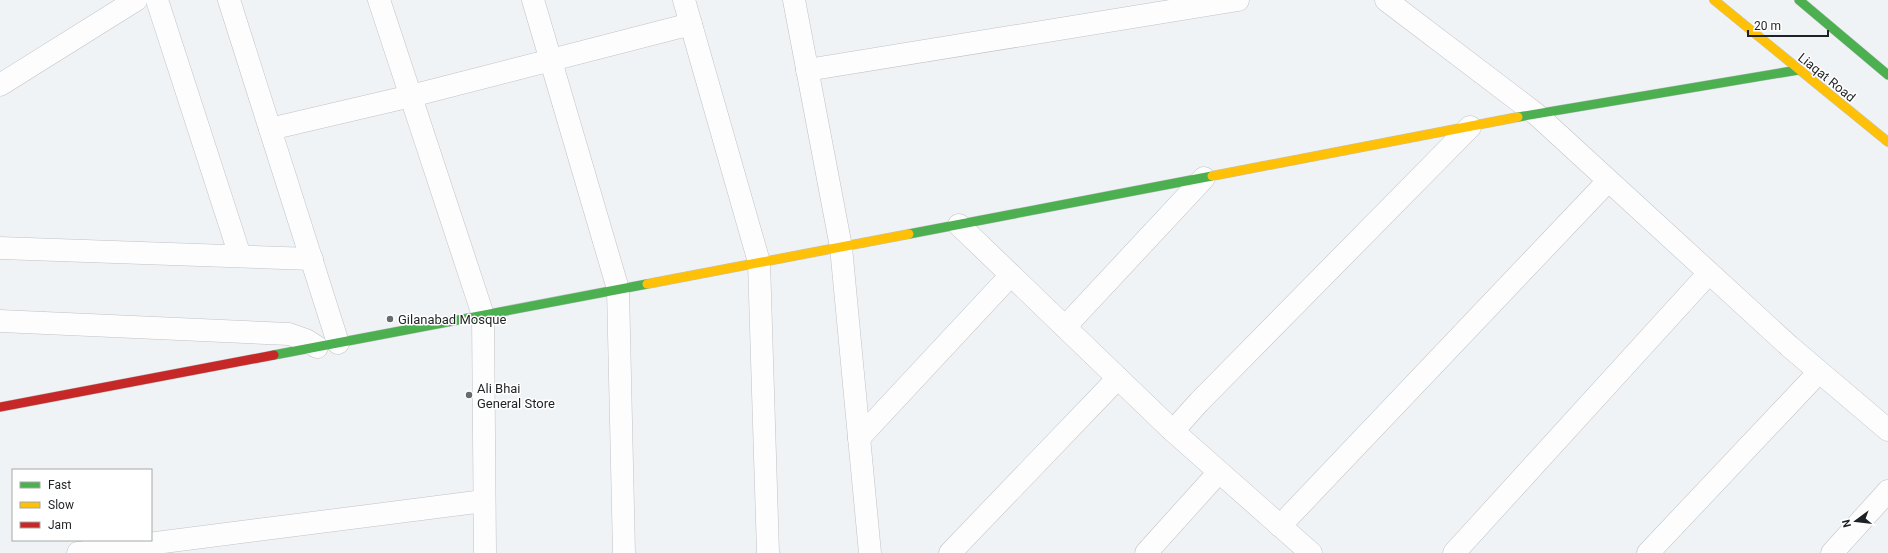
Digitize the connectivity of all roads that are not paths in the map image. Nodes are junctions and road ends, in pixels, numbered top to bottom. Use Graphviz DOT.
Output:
graph roads {
  1 [pos="136,0"];
  2 [pos="157,0"];
  3 [pos="229,0"];
  4 [pos="379,0"];
  5 [pos="533,0"];
  6 [pos="684,0"];
  7 [pos="794,0"];
  8 [pos="1238,0"];
  9 [pos="1386,0"];
  10 [pos="1714,0"];
  11 [pos="1799,0"];
  12 [pos="691,24"];
  13 [pos="550,60"];
  14 [pos="807,70"];
  15 [pos="1798,70"];
  16 [pos="1888,75"];
  17 [pos="0,85"];
  18 [pos="411,96"];
  19 [pos="1536,114"];
  20 [pos="1470,127"];
  21 [pos="270,129"];
  22 [pos="1888,142"];
  23 [pos="1204,178"];
  24 [pos="1608,180"];
  25 [pos="959,225"];
  26 [pos="841,247"];
  27 [pos="0,248"];
  28 [pos="240,256"];
  29 [pos="312,259"];
  30 [pos="759,262"];
  31 [pos="1709,273"];
  32 [pos="1011,275"];
  33 [pos="618,289"];
  34 [pos="483,315"];
  35 [pos="0,321"];
  36 [pos="1065,327"];
  37 [pos="338,343"];
  38 [pos="317,347"];
  39 [pos="1819,372"];
  40 [pos="1118,378"];
  41 [pos="0,406"];
  42 [pos="1888,430"];
  43 [pos="1173,431"];
  44 [pos="859,438"];
  45 [pos="1219,472"];
  46 [pos="1888,491"];
  47 [pos="484,501"];
  48 [pos="1280,526"];
  49 [pos="78,553"];
  50 [pos="485,553"];
  51 [pos="624,553"];
  52 [pos="768,553"];
  53 [pos="870,553"];
  54 [pos="950,553"];
  55 [pos="1146,553"];
  56 [pos="1311,553"];
  57 [pos="1454,553"];
  58 [pos="1648,553"];
  59 [pos="1832,553"];
  1 -- 17 [label="street"];
  2 -- 28 [label="street"];
  3 -- 21 [label="street"];
  4 -- 18 [label="street"];
  5 -- 13 [label="street"];
  6 -- 12 [label="street"];
  7 -- 14 [label="street"];
  8 -- 14 [label="street"];
  9 -- 19 [label="street"];
  10 -- 15 [label="street, Liaqat Road"];
  11 -- 16 [label="street"];
  12 -- 13 [label="street"];
  12 -- 30 [label="street"];
  13 -- 18 [label="street"];
  13 -- 33 [label="street"];
  14 -- 26 [label="street"];
  15 -- 19 [label="street"];
  15 -- 22 [label="street, Liaqat Road"];
  18 -- 21 [label="street"];
  18 -- 34 [label="street"];
  19 -- 20 [label="street"];
  19 -- 24 [label="street"];
  20 -- 23 [label="street"];
  20 -- 43 [label="street"];
  21 -- 29 [label="street"];
  23 -- 25 [label="street"];
  23 -- 36 [label="street"];
  24 -- 31 [label="street"];
  24 -- 48 [label="street"];
  25 -- 26 [label="street"];
  25 -- 32 [label="street"];
  26 -- 30 [label="street"];
  26 -- 44 [label="street"];
  27 -- 28 [label="street"];
  28 -- 29 [label="street"];
  29 -- 37 [label="street"];
  30 -- 33 [label="street"];
  30 -- 52 [label="street"];
  31 -- 39 [label="street"];
  31 -- 57 [label="street"];
  32 -- 36 [label="street"];
  32 -- 44 [label="street"];
  33 -- 34 [label="street"];
  33 -- 51 [label="street"];
  34 -- 37 [label="street"];
  34 -- 47 [label="street"];
  35 -- 38 [label="street"];
  36 -- 40 [label="street"];
  37 -- 38 [label="street"];
  38 -- 41 [label="street"];
  39 -- 42 [label="street"];
  39 -- 58 [label="street"];
  40 -- 43 [label="street"];
  40 -- 54 [label="street"];
  43 -- 45 [label="street"];
  44 -- 53 [label="street"];
  45 -- 48 [label="street"];
  45 -- 55 [label="street"];
  46 -- 59 [label="street"];
  47 -- 49 [label="street"];
  47 -- 50 [label="street"];
  48 -- 56 [label="street"];
}
